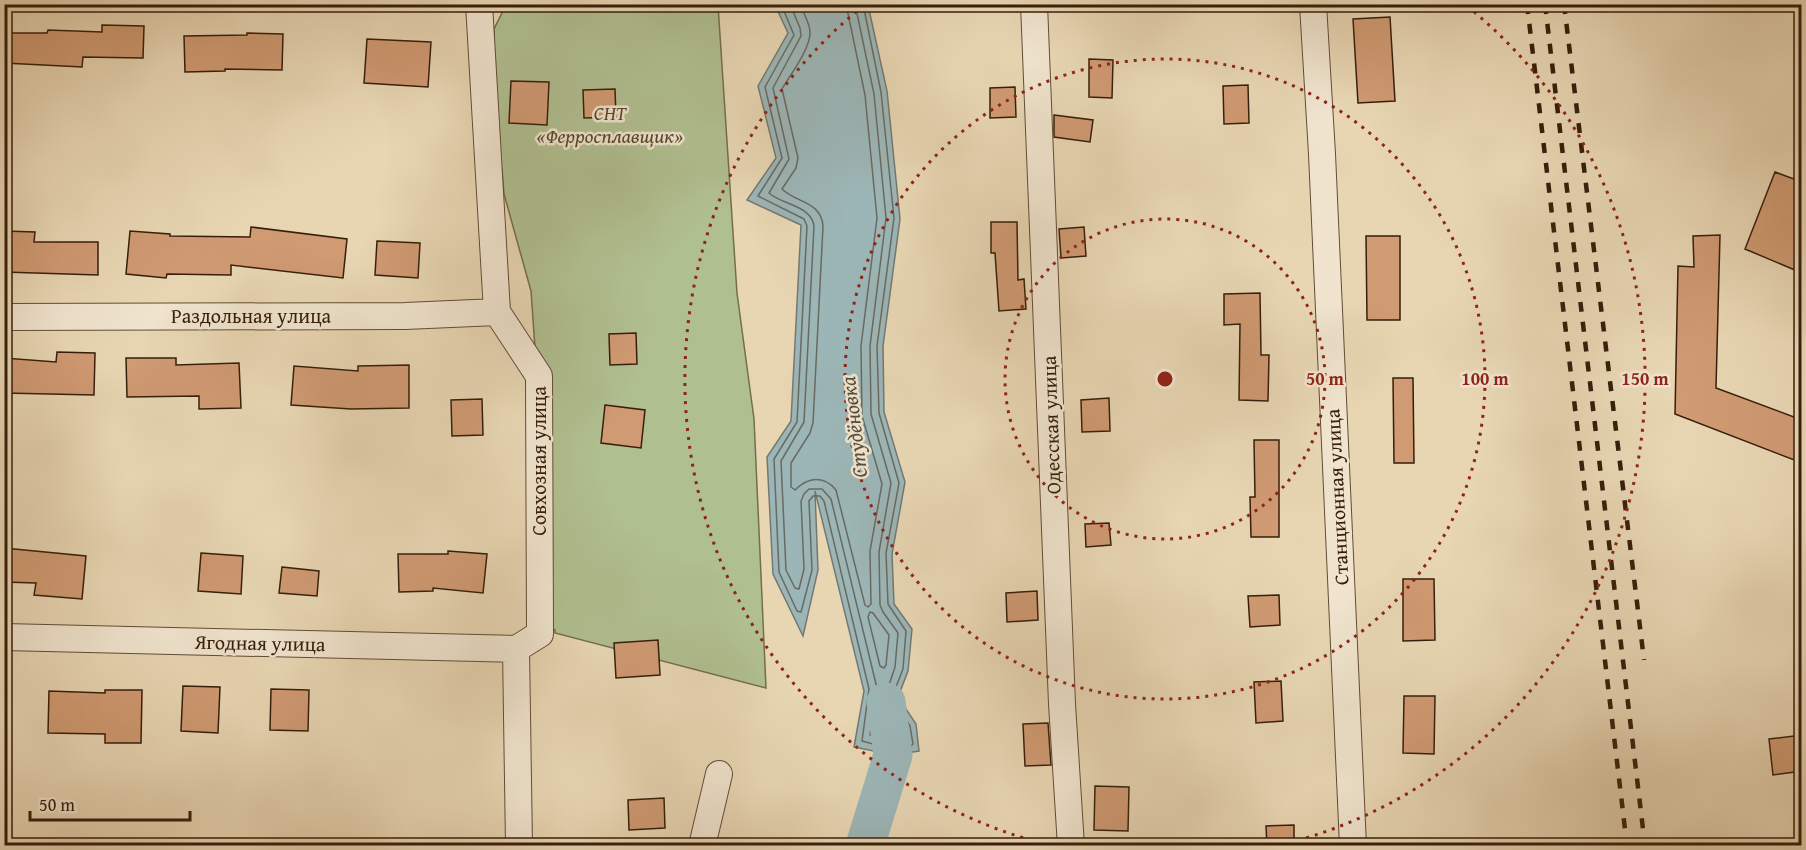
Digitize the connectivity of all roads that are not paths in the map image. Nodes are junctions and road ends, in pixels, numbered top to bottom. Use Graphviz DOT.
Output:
graph roads {
  1 [pos="479,4"];
  2 [pos="1034,4"];
  3 [pos="1313,4"];
  4 [pos="497,312"];
  5 [pos="4,317"];
  6 [pos="4,638"];
  7 [pos="516,649"];
  8 [pos="719,774"];
  9 [pos="519,846"];
  10 [pos="702,846"];
  11 [pos="1071,846"];
  12 [pos="1353,846"];
  1 -- 4 [label="street, Совхозная улица"];
  2 -- 11 [label="street, Одесская улица"];
  3 -- 12 [label="street, Станционная улица"];
  4 -- 5 [label="street, Раздольная улица"];
  4 -- 7 [label="street, Совхозная улица"];
  6 -- 7 [label="street, Ягодная улица"];
  7 -- 9 [label="street"];
  8 -- 10 [label="street"];
}
